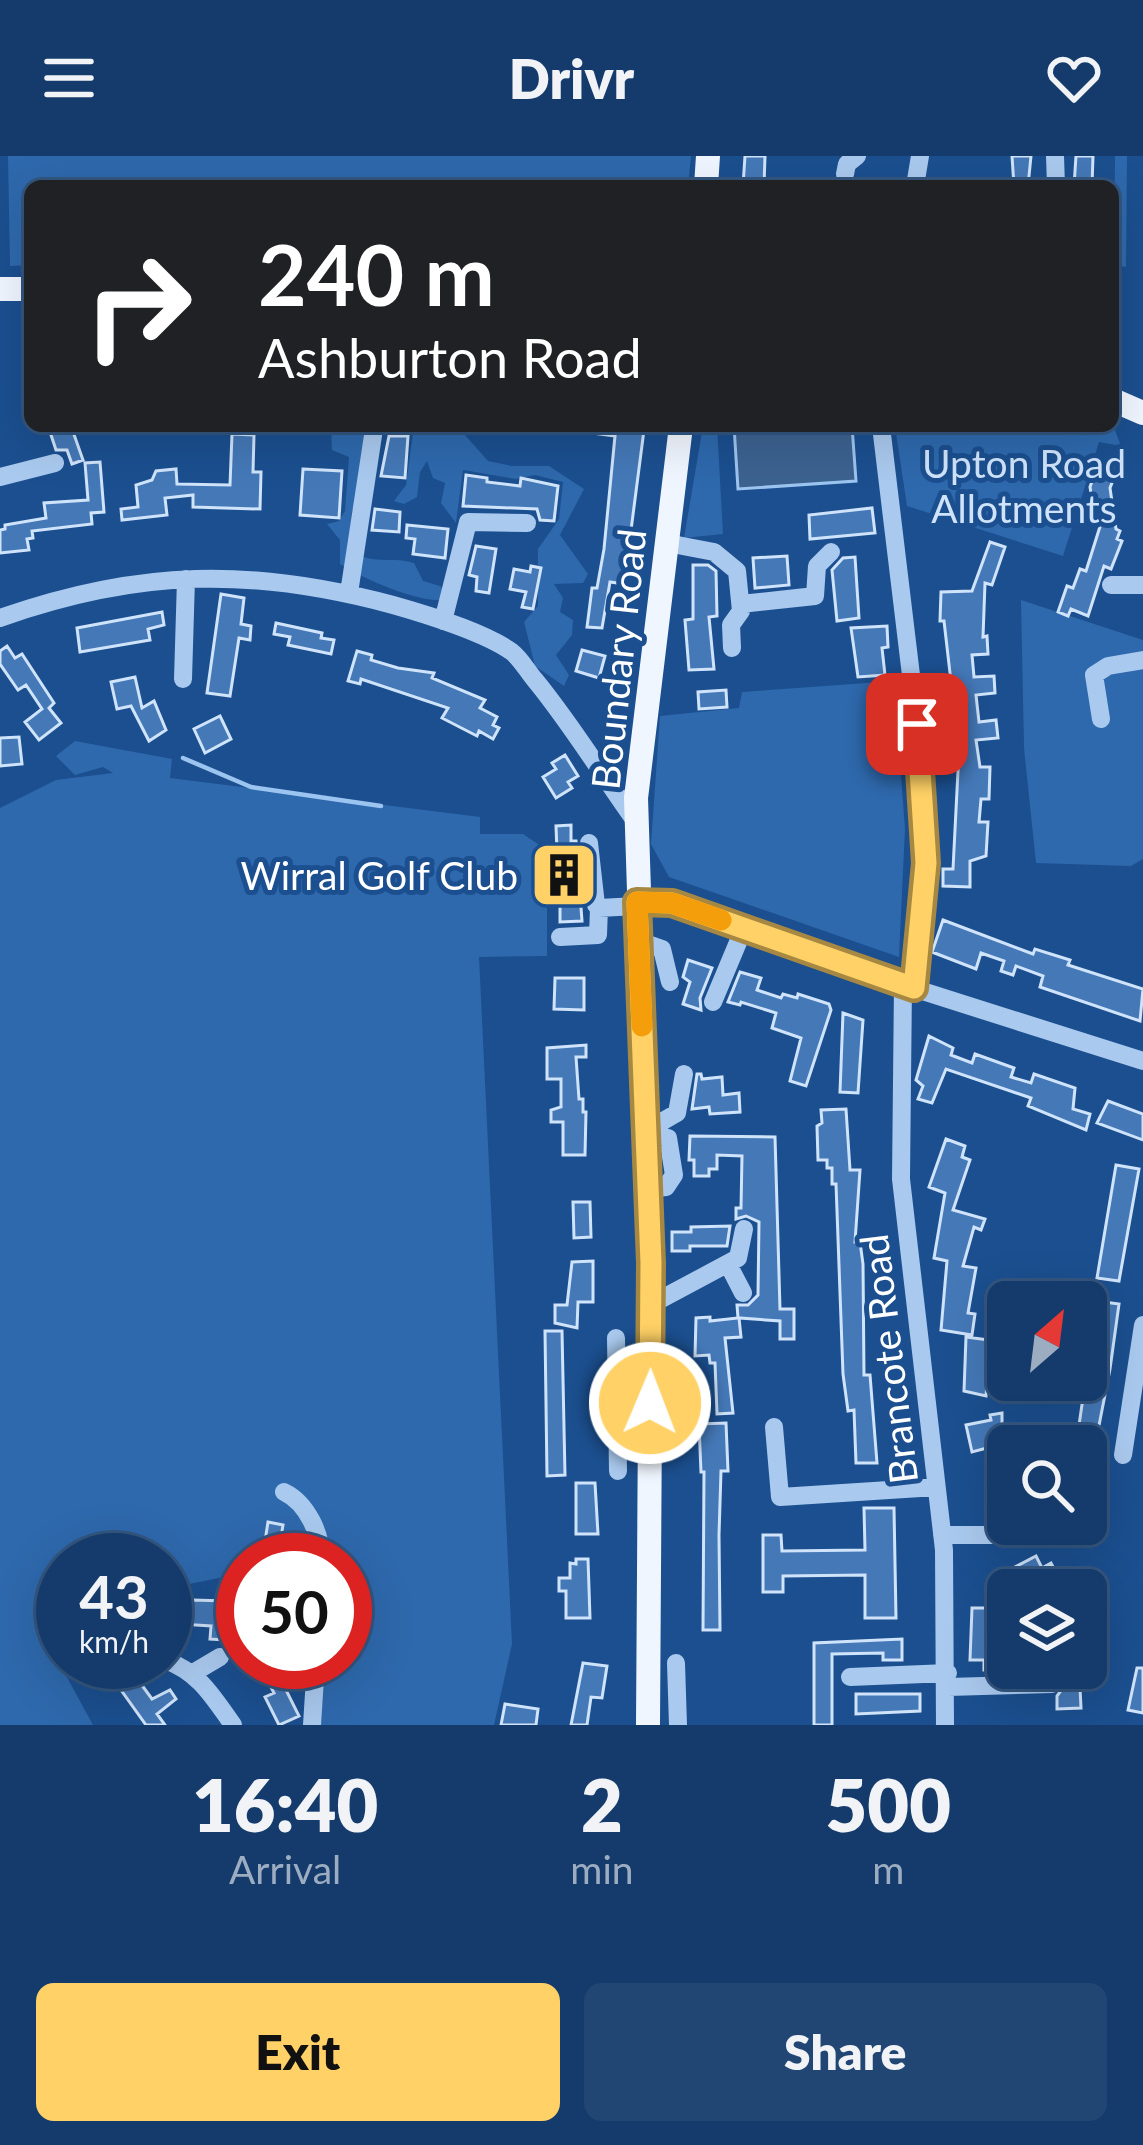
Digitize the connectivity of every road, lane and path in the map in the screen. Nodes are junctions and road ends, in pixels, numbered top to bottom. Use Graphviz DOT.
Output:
graph roads {
  1 [pos="374,432"];
  2 [pos="680,432"];
  3 [pos="881,432"];
  4 [pos="56,463"];
  5 [pos="0,477"];
  6 [pos="526,523"];
  7 [pos="667,543"];
  8 [pos="831,552"];
  9 [pos="186,585"];
  10 [pos="1111,585"];
  11 [pos="1143,586"];
  12 [pos="349,593"];
  13 [pos="741,604"];
  14 [pos="0,617"];
  15 [pos="443,621"];
  16 [pos="732,648"];
  17 [pos="1143,660"];
  18 [pos="183,679"];
  19 [pos="1101,719"];
  20 [pos="636,823"];
  21 [pos="589,844"];
  22 [pos="637,904"];
  23 [pos="599,908"];
  24 [pos="743,928"];
  25 [pos="560,937"];
  26 [pos="639,941"];
  27 [pos="670,982"];
  28 [pos="908,986"];
  29 [pos="713,1002"];
  30 [pos="1143,1061"];
  31 [pos="684,1074"];
  32 [pos="645,1127"];
  33 [pos="744,1229"];
  34 [pos="728,1264"];
  35 [pos="743,1293"];
  36 [pos="650,1305"];
  37 [pos="1143,1325"];
  38 [pos="616,1338"];
  39 [pos="650,1403"];
  40 [pos="617,1404"];
  41 [pos="774,1427"];
  42 [pos="1123,1455"];
  43 [pos="618,1471"];
  44 [pos="936,1486"];
  45 [pos="284,1492"];
  46 [pos="314,1533"];
  47 [pos="942,1535"];
  48 [pos="987,1535"];
  49 [pos="216,1660"];
  50 [pos="676,1663"];
  51 [pos="193,1672"];
  52 [pos="850,1677"];
  53 [pos="948,1680"];
  54 [pos="987,1682"];
  55 [pos="314,1689"];
  56 [pos="233,1725"];
  57 [pos="312,1725"];
  58 [pos="649,1725"];
  59 [pos="678,1725"];
  60 [pos="945,1725"];
  1 -- 12 [label="street"];
  2 -- 7 [label="main road, Boundary Road"];
  3 -- 28 [label="street, Brancote Road"];
  4 -- 5 [label="street"];
  6 -- 15 [label="street"];
  7 -- 13 [label="street"];
  7 -- 20 [label="main road, Boundary Road"];
  8 -- 13 [label="street"];
  9 -- 12 [label="street"];
  9 -- 14 [label="street"];
  9 -- 18 [label="street"];
  10 -- 11 [label="street"];
  12 -- 15 [label="street"];
  13 -- 16 [label="street"];
  15 -- 20 [label="street"];
  17 -- 19 [label="street"];
  20 -- 22 [label="main road, Boundary Road"];
  21 -- 23 [label="street"];
  22 -- 23 [label="street"];
  22 -- 24 [label="street"];
  22 -- 26 [label="main road, Boundary Road"];
  23 -- 25 [label="street"];
  24 -- 28 [label="street"];
  24 -- 29 [label="street"];
  26 -- 27 [label="street"];
  26 -- 32 [label="main road, Boundary Road"];
  28 -- 30 [label="street"];
  28 -- 44 [label="street, Brancote Road"];
  31 -- 32 [label="street"];
  32 -- 36 [label="main road, Boundary Road"];
  33 -- 34 [label="street"];
  34 -- 35 [label="street"];
  34 -- 36 [label="street"];
  36 -- 39 [label="main road, Boundary Road"];
  37 -- 42 [label="street"];
  38 -- 40 [label="street"];
  39 -- 40 [label="street"];
  39 -- 58 [label="main road, Boundary Road"];
  40 -- 43 [label="street"];
  41 -- 44 [label="street"];
  44 -- 47 [label="street, Brancote Road"];
  45 -- 46 [label="street"];
  47 -- 48 [label="street"];
  47 -- 53 [label="street, Brancote Road"];
  49 -- 51 [label="street"];
  50 -- 59 [label="street"];
  51 -- 56 [label="street"];
  52 -- 53 [label="street"];
  53 -- 54 [label="street"];
  53 -- 60 [label="street, Brancote Road"];
  55 -- 57 [label="street"];
}
